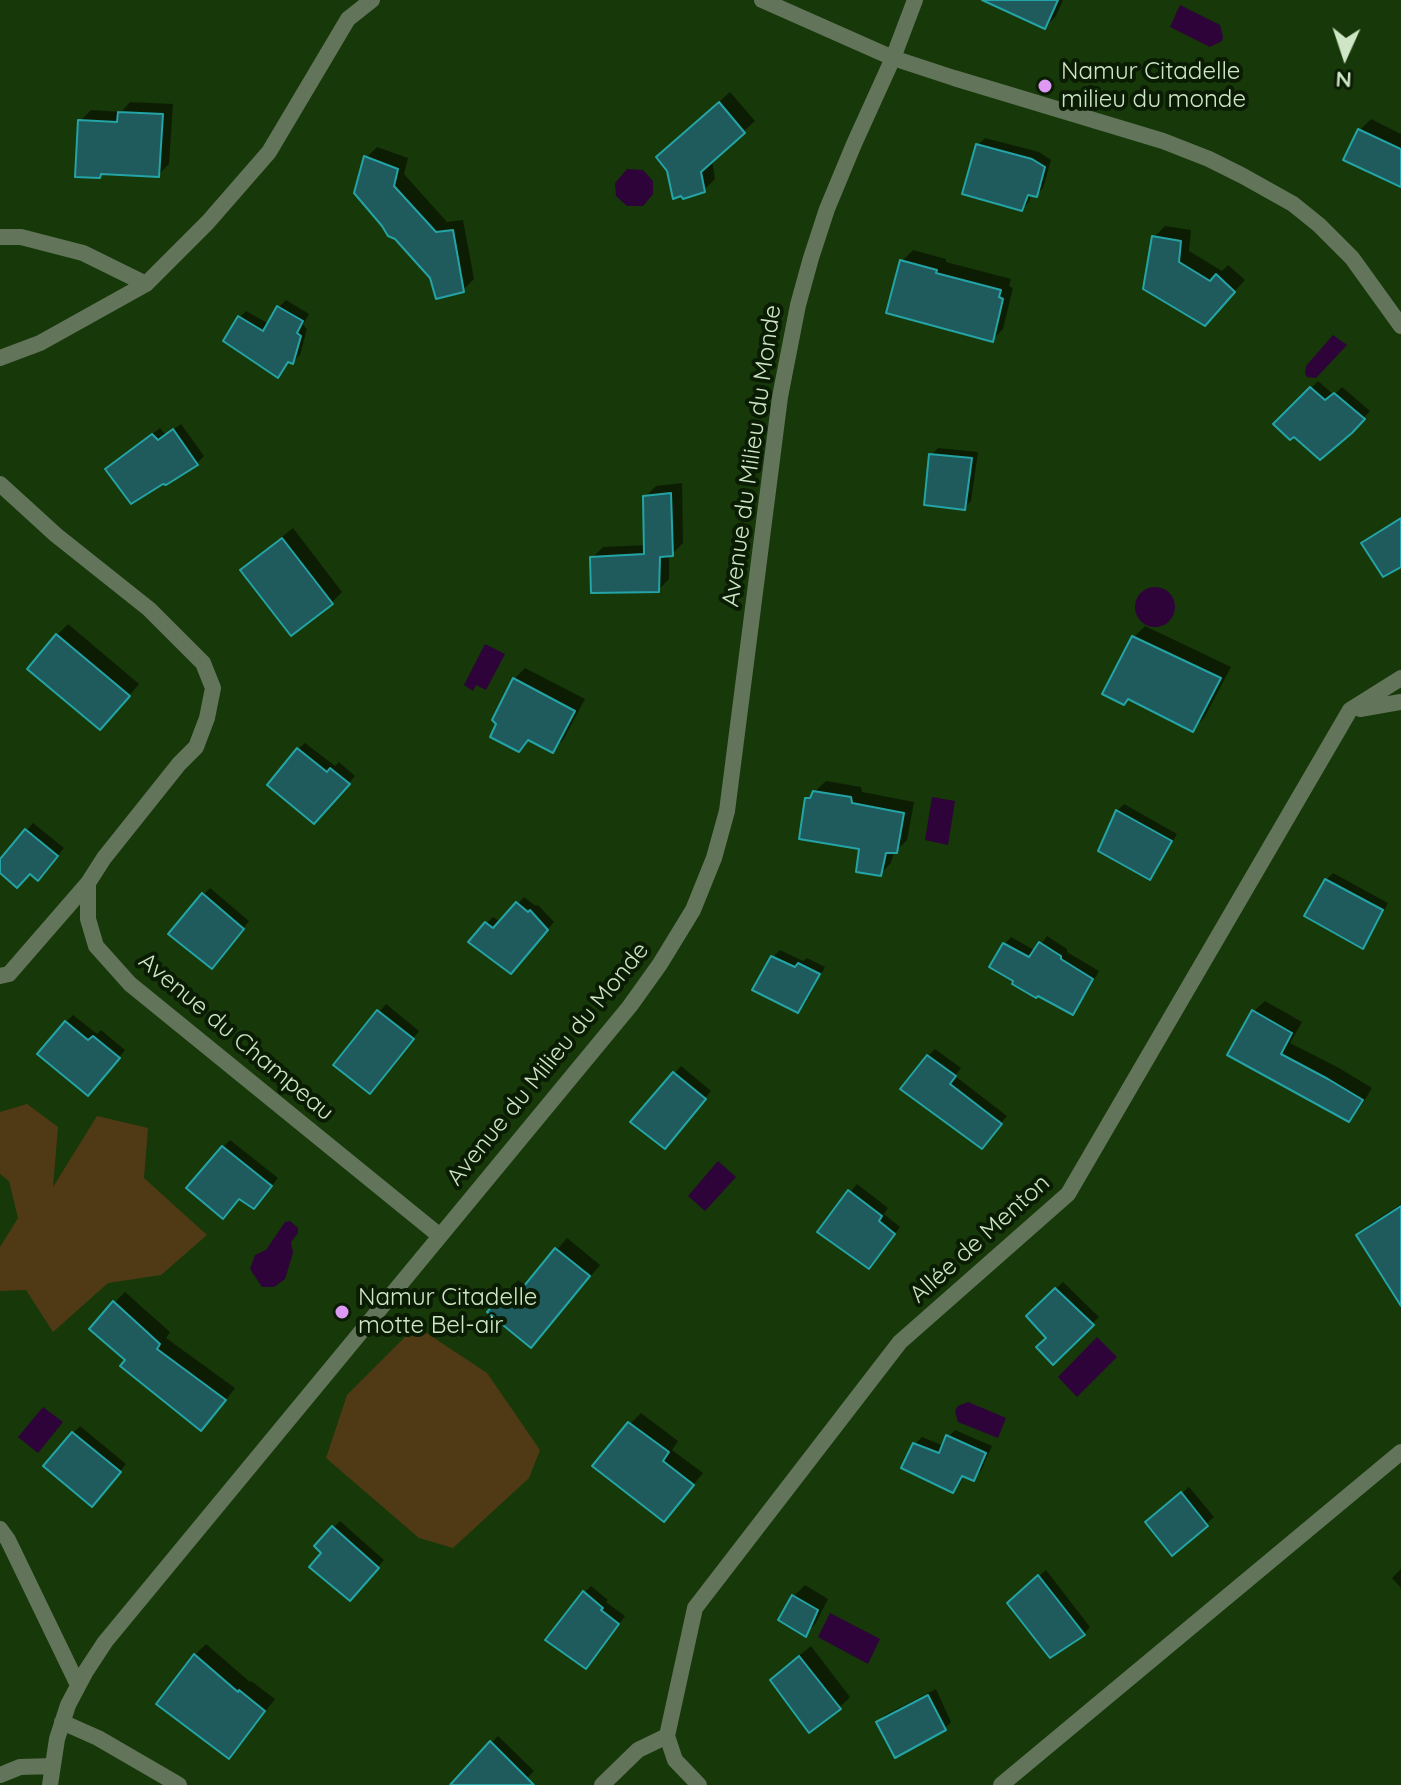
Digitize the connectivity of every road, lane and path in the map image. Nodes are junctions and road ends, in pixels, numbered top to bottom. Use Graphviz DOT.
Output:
graph roads {
  1 [pos="351,0"];
  2 [pos="372,0"];
  3 [pos="762,0"];
  4 [pos="915,0"];
  5 [pos="348,19"];
  6 [pos="893,58"];
  7 [pos="0,237"];
  8 [pos="146,284"];
  9 [pos="1401,326"];
  10 [pos="0,358"];
  11 [pos="0,484"];
  12 [pos="1401,678"];
  13 [pos="1401,702"];
  14 [pos="1350,710"];
  15 [pos="88,883"];
  16 [pos="0,976"];
  17 [pos="440,1236"];
  18 [pos="1401,1452"];
  19 [pos="0,1529"];
  20 [pos="78,1685"];
  21 [pos="62,1722"];
  22 [pos="667,1736"];
  23 [pos="52,1766"];
  24 [pos="0,1775"];
  25 [pos="50,1785"];
  26 [pos="179,1785"];
  27 [pos="602,1785"];
  28 [pos="699,1785"];
  29 [pos="1001,1785"];
  1 -- 5 [label="street"];
  2 -- 5 [label="street"];
  3 -- 6 [label="street"];
  4 -- 6 [label="street, Avenue du Milieu du Monde"];
  5 -- 8 [label="street"];
  6 -- 9 [label="street"];
  6 -- 17 [label="street, Avenue du Milieu du Monde"];
  7 -- 8 [label="street"];
  8 -- 10 [label="street"];
  11 -- 15 [label="street"];
  12 -- 14 [label="street, Allée de Menton"];
  13 -- 14 [label="street"];
  14 -- 22 [label="street, Allée de Menton"];
  15 -- 16 [label="street"];
  15 -- 17 [label="street, Avenue du Champeau"];
  17 -- 20 [label="street, Avenue du Milieu du Monde"];
  18 -- 29 [label="street"];
  19 -- 20 [label="street"];
  20 -- 21 [label="street, Avenue du Milieu du Monde"];
  21 -- 23 [label="street, Avenue du Milieu du Monde"];
  21 -- 26 [label="street"];
  22 -- 27 [label="street"];
  22 -- 28 [label="street"];
  23 -- 24 [label="street"];
  23 -- 25 [label="street, Avenue du Milieu du Monde"];
}
